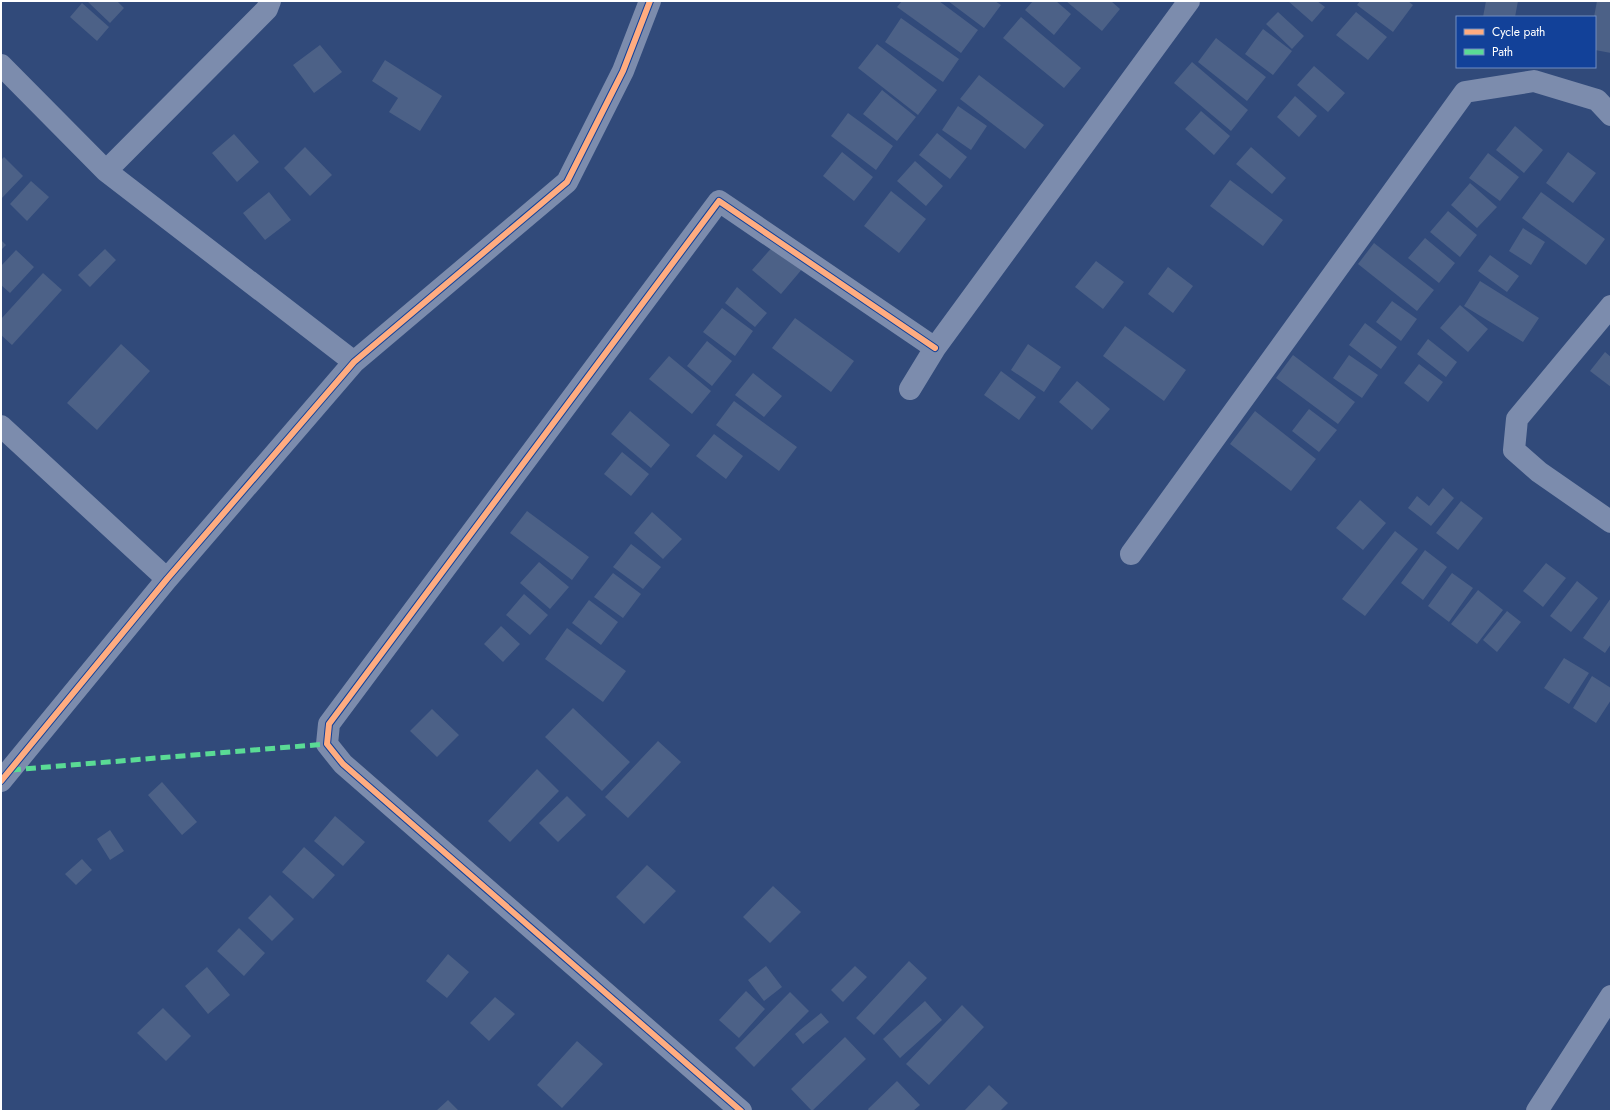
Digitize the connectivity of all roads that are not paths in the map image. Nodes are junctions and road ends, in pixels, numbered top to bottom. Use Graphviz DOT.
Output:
graph roads {
  1 [pos="270,1"];
  2 [pos="650,1"];
  3 [pos="1189,1"];
  4 [pos="1,65"];
  5 [pos="1611,115"];
  6 [pos="106,171"];
  7 [pos="1611,306"];
  8 [pos="935,348"];
  9 [pos="354,362"];
  10 [pos="910,388"];
  11 [pos="1,426"];
  12 [pos="1611,522"];
  13 [pos="1131,554"];
  14 [pos="167,579"];
  15 [pos="4,771"];
  16 [pos="1611,996"];
  17 [pos="741,1111"];
  18 [pos="1537,1111"];
  1 -- 6 [label="street"];
  2 -- 9 [label="street"];
  3 -- 8 [label="street"];
  4 -- 6 [label="street"];
  5 -- 13 [label="street"];
  6 -- 9 [label="street"];
  7 -- 12 [label="street"];
  8 -- 10 [label="street"];
  8 -- 17 [label="street"];
  9 -- 14 [label="street"];
  11 -- 14 [label="street"];
  14 -- 15 [label="street"];
  16 -- 18 [label="street"];
}
